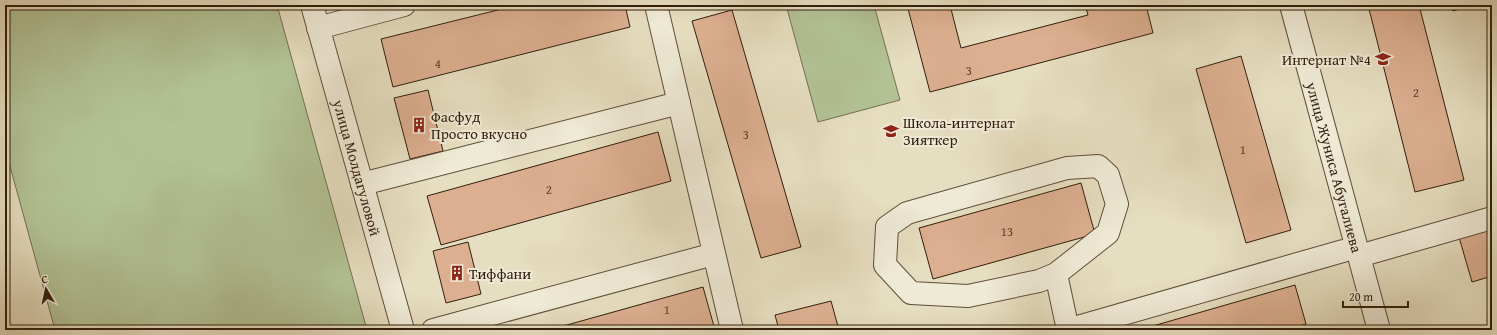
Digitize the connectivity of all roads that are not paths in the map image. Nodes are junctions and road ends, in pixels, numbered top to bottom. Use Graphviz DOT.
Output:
graph roads {
  1 [pos="312,5"];
  2 [pos="404,5"];
  3 [pos="656,5"];
  4 [pos="1276,5"];
  5 [pos="1291,5"];
  6 [pos="318,28"];
  7 [pos="679,104"];
  8 [pos="362,184"];
  9 [pos="1492,218"];
  10 [pos="714,254"];
  11 [pos="1351,254"];
  12 [pos="1056,274"];
  13 [pos="403,330"];
  14 [pos="433,330"];
  15 [pos="732,330"];
  16 [pos="1067,330"];
  17 [pos="1364,330"];
  18 [pos="1379,330"];
  1 -- 6 [label="street, улица Молдагуловой"];
  2 -- 6 [label="street"];
  3 -- 7 [label="street"];
  4 -- 11 [label="street, улица Жуниса Абугалиева"];
  5 -- 11 [label="street, улица Жуниса Абугалиева"];
  6 -- 8 [label="street, улица Молдагуловой"];
  7 -- 8 [label="street"];
  7 -- 10 [label="street"];
  8 -- 13 [label="street, улица Молдагуловой"];
  9 -- 11 [label="street"];
  10 -- 14 [label="street"];
  10 -- 15 [label="street"];
  11 -- 16 [label="street"];
  11 -- 17 [label="street, улица Жуниса Абугалиева"];
  11 -- 18 [label="street, улица Жуниса Абугалиева"];
  12 -- 12 [label="street"];
  12 -- 16 [label="street"];
}
